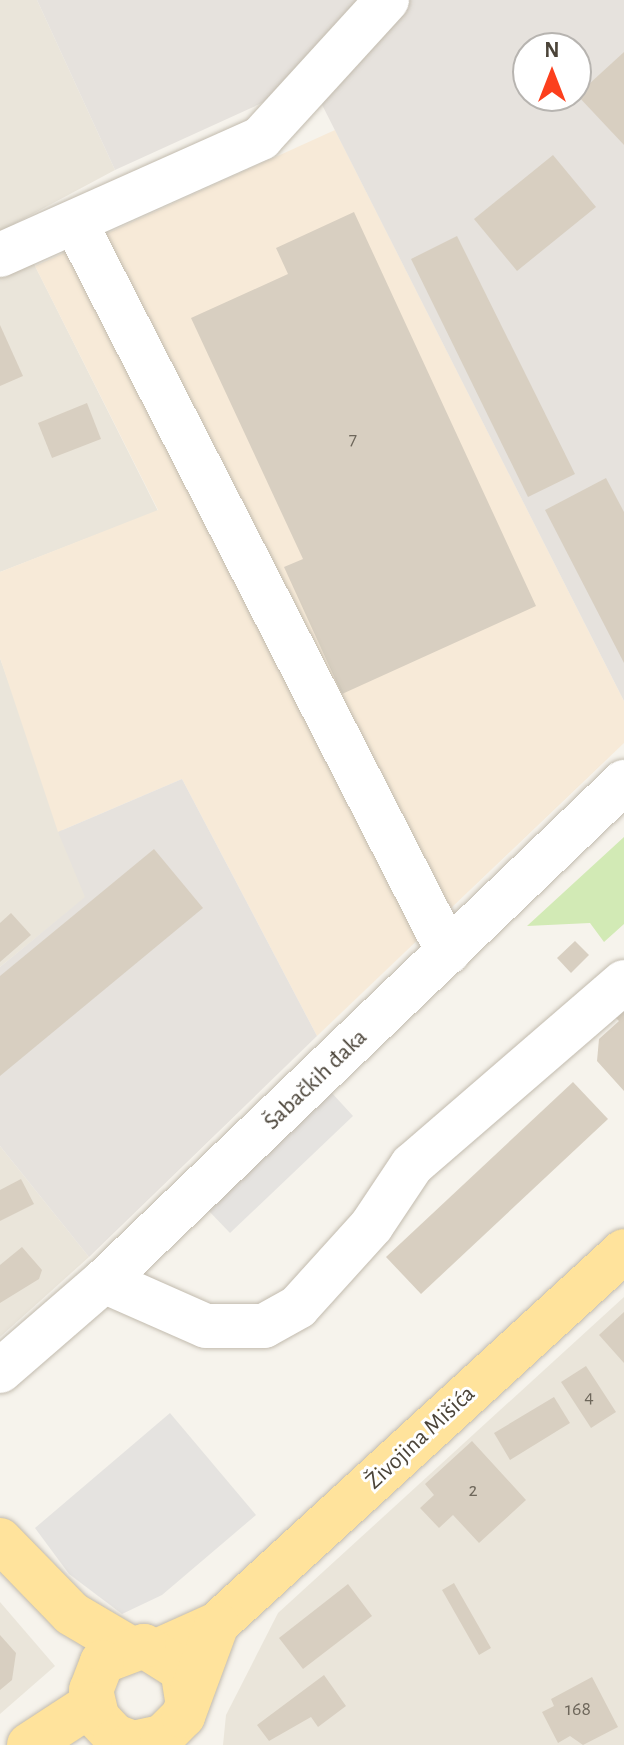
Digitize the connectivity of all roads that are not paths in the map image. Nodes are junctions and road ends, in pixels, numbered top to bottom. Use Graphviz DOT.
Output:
graph roads {
  1 [pos="387,0"];
  2 [pos="75,222"];
  3 [pos="0,255"];
  4 [pos="624,782"];
  5 [pos="448,952"];
  6 [pos="624,982"];
  7 [pos="624,1251"];
  8 [pos="104,1281"];
  9 [pos="0,1371"];
  10 [pos="0,1540"];
  11 [pos="72,1614"];
  12 [pos="217,1624"];
  13 [pos="144,1649"];
  14 [pos="184,1720"];
  15 [pos="114,1724"];
  16 [pos="35,1741"];
  1 -- 2 [label="street"];
  2 -- 3 [label="street"];
  2 -- 5 [label="street"];
  4 -- 5 [label="street, Šabačkih đaka"];
  5 -- 8 [label="street, Šabačkih đaka"];
  6 -- 8 [label="street"];
  7 -- 12 [label="main road, Živojina Mišića"];
  8 -- 9 [label="street, Šabačkih đaka"];
  10 -- 11 [label="main road"];
  11 -- 13 [label="main road"];
  11 -- 15 [label="main road"];
  12 -- 13 [label="main road"];
  12 -- 14 [label="main road"];
  13 -- 14 [label="main road"];
  13 -- 15 [label="main road"];
  14 -- 15 [label="main road"];
  15 -- 16 [label="main road"];
}
